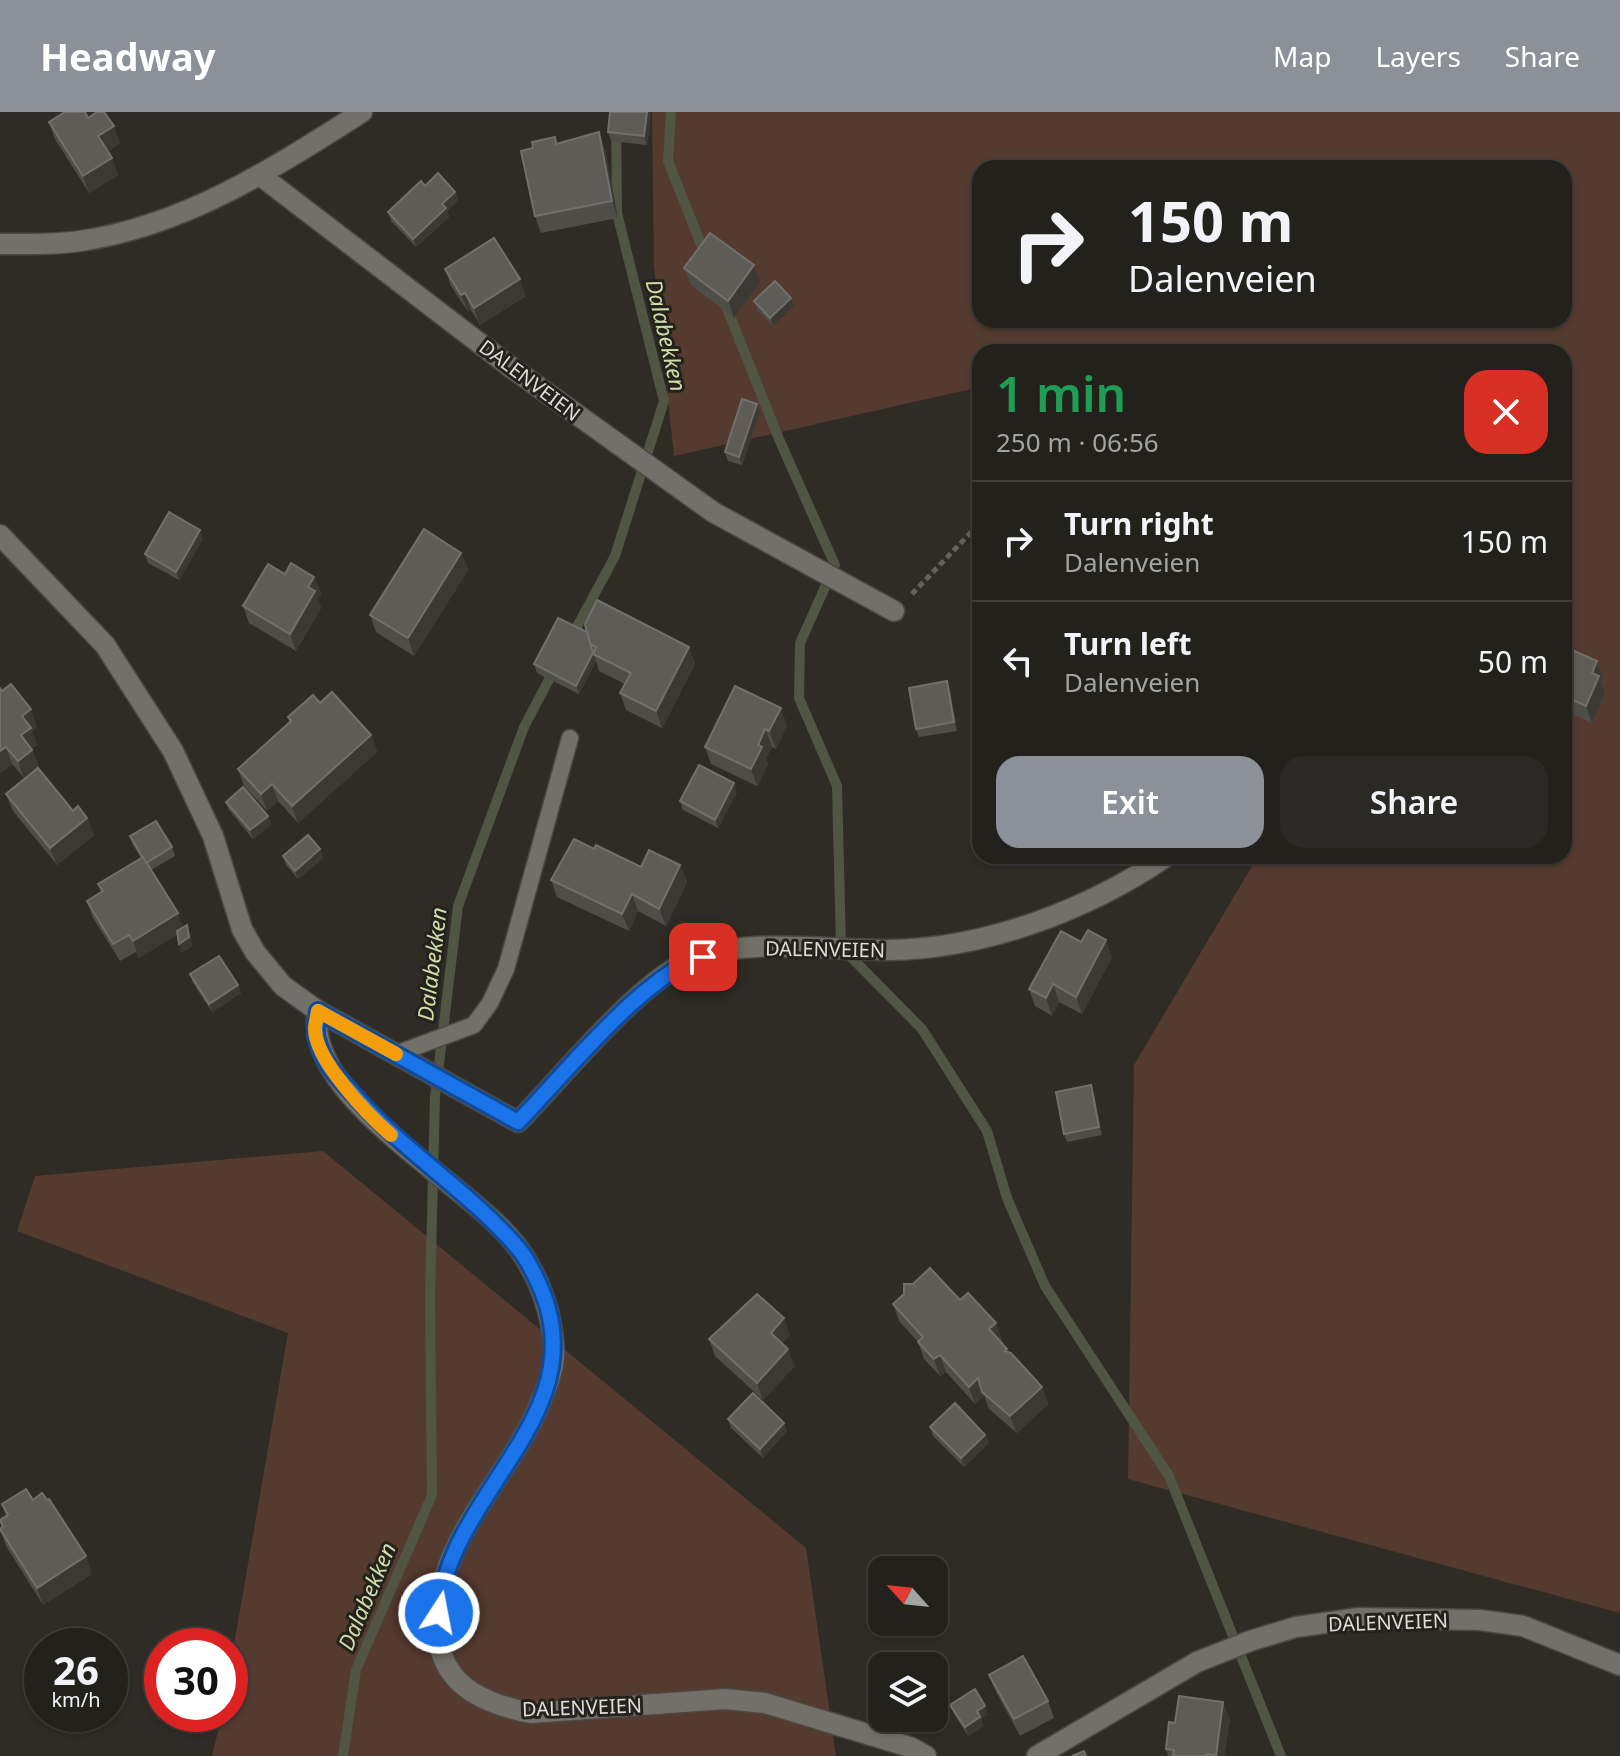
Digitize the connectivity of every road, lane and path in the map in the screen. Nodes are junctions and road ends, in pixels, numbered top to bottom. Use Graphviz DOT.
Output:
graph roads {
  1 [pos="362,112"];
  2 [pos="261,176"];
  3 [pos="0,244"];
  4 [pos="972,531"];
  5 [pos="0,535"];
  6 [pos="894,611"];
  7 [pos="570,738"];
  8 [pos="1152,864"];
  9 [pos="318,1011"];
  10 [pos="396,1054"];
  11 [pos="1620,1665"];
  12 [pos="926,1756"];
  13 [pos="1037,1756"];
  1 -- 2 [label="street"];
  2 -- 3 [label="street"];
  2 -- 6 [label="street, DALENVEIEN"];
  4 -- 6 [label="path"];
  5 -- 9 [label="street, DALENVEIEN"];
  7 -- 10 [label="lane"];
  8 -- 10 [label="street, DALENVEIEN"];
  9 -- 10 [label="street, DALENVEIEN"];
  9 -- 12 [label="street, DALENVEIEN"];
  11 -- 13 [label="street, DALENVEIEN"];
}
